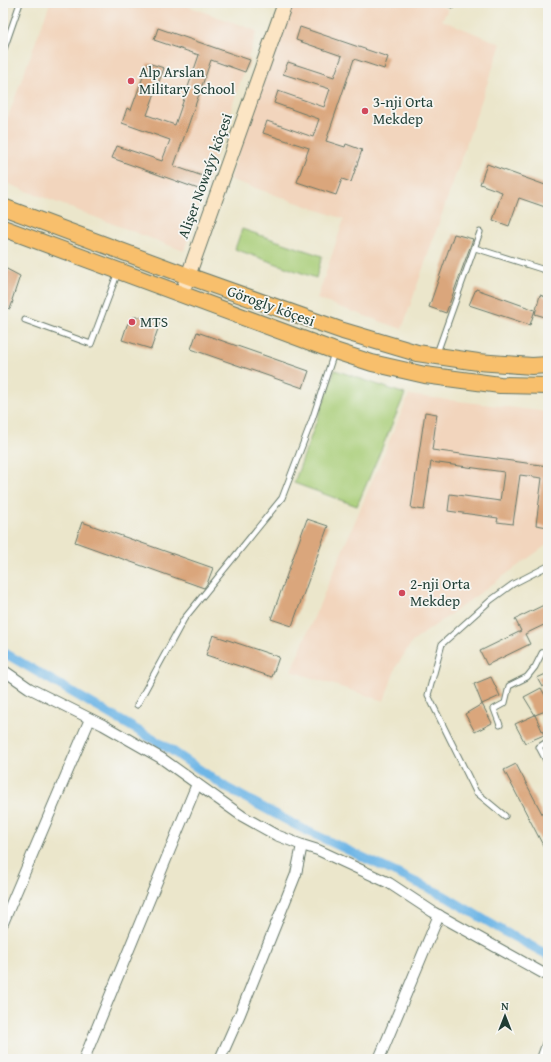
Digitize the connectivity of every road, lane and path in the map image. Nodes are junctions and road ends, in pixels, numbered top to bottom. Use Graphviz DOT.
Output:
graph roads {
  1 [pos="20,3"];
  2 [pos="285,3"];
  3 [pos="447,3"];
  4 [pos="454,3"];
  5 [pos="3,52"];
  6 [pos="3,207"];
  7 [pos="3,228"];
  8 [pos="480,232"];
  9 [pos="474,248"];
  10 [pos="118,271"];
  11 [pos="548,271"];
  12 [pos="188,276"];
  13 [pos="182,293"];
  14 [pos="24,320"];
  15 [pos="335,350"];
  16 [pos="436,356"];
  17 [pos="548,365"];
  18 [pos="548,386"];
  19 [pos="548,566"];
  20 [pos="548,650"];
  21 [pos="3,670"];
  22 [pos="137,705"];
  23 [pos="90,719"];
  24 [pos="500,725"];
  25 [pos="548,741"];
  26 [pos="548,764"];
  27 [pos="197,784"];
  28 [pos="505,816"];
  29 [pos="302,845"];
  30 [pos="439,915"];
  31 [pos="3,923"];
  32 [pos="548,976"];
  33 [pos="548,1042"];
  34 [pos="84,1059"];
  35 [pos="220,1059"];
  36 [pos="379,1059"];
  37 [pos="542,1059"];
  1 -- 5 [label="lane"];
  2 -- 12 [label="street, Alişer Nowaýy köçesi"];
  3 -- 4 [label="lane"];
  6 -- 12 [label="main road, Görogly köçesi"];
  7 -- 10 [label="main road, Görogly köçesi"];
  8 -- 9 [label="lane"];
  9 -- 11 [label="lane"];
  9 -- 16 [label="lane"];
  10 -- 13 [label="main road, Görogly köçesi"];
  10 -- 14 [label="lane"];
  12 -- 13 [label="street, Alişer Nowaýy köçesi"];
  12 -- 16 [label="main road, Görogly köçesi"];
  13 -- 15 [label="main road, Görogly köçesi"];
  15 -- 18 [label="main road, Görogly köçesi"];
  15 -- 22 [label="lane"];
  16 -- 17 [label="main road, Görogly köçesi"];
  19 -- 28 [label="lane"];
  20 -- 24 [label="lane"];
  21 -- 23 [label="street"];
  23 -- 27 [label="street"];
  23 -- 31 [label="street"];
  25 -- 26 [label="lane"];
  27 -- 29 [label="street"];
  27 -- 34 [label="street"];
  29 -- 30 [label="street"];
  29 -- 35 [label="street"];
  30 -- 32 [label="street"];
  30 -- 36 [label="street"];
  33 -- 37 [label="street"];
}
